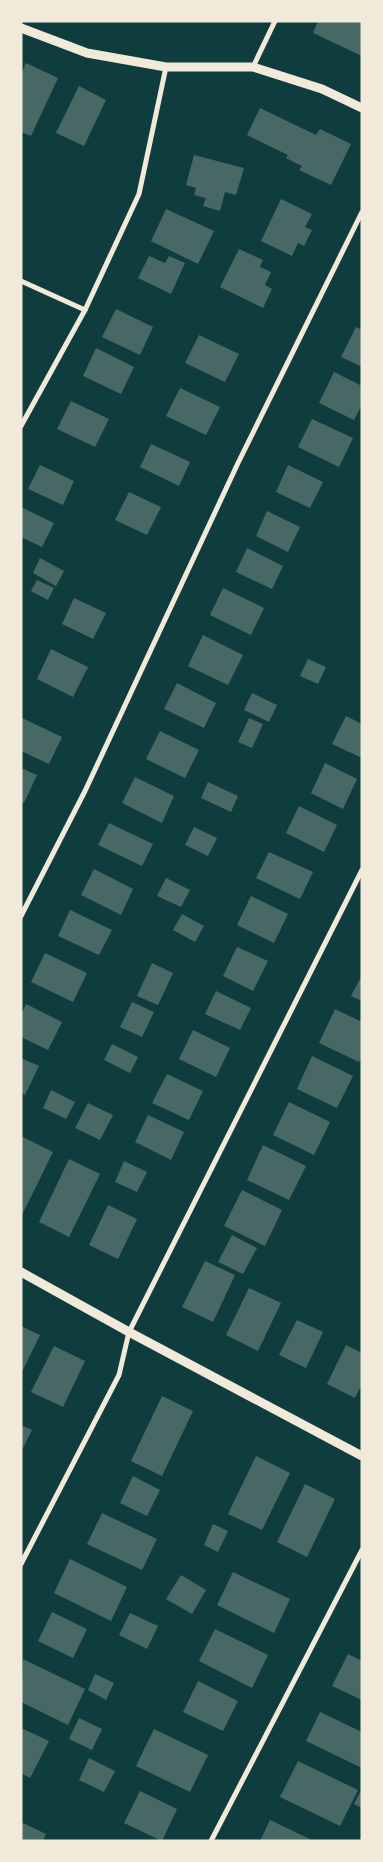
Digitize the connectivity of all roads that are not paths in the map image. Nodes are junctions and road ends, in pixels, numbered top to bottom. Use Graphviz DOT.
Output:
graph roads {
  1 [pos="274,21"];
  2 [pos="21,28"];
  3 [pos="166,67"];
  4 [pos="253,67"];
  5 [pos="362,108"];
  6 [pos="362,212"];
  7 [pos="21,281"];
  8 [pos="84,310"];
  9 [pos="21,426"];
  10 [pos="362,870"];
  11 [pos="21,916"];
  12 [pos="21,1272"];
  13 [pos="129,1332"];
  14 [pos="362,1456"];
  15 [pos="362,1550"];
  16 [pos="21,1564"];
  17 [pos="211,1841"];
  1 -- 4 [label="street"];
  2 -- 3 [label="street"];
  3 -- 4 [label="street"];
  3 -- 8 [label="street"];
  4 -- 5 [label="street"];
  6 -- 11 [label="street"];
  7 -- 8 [label="street"];
  8 -- 9 [label="street"];
  10 -- 13 [label="street"];
  12 -- 13 [label="street"];
  13 -- 14 [label="street"];
  13 -- 16 [label="street"];
  15 -- 17 [label="street"];
}
